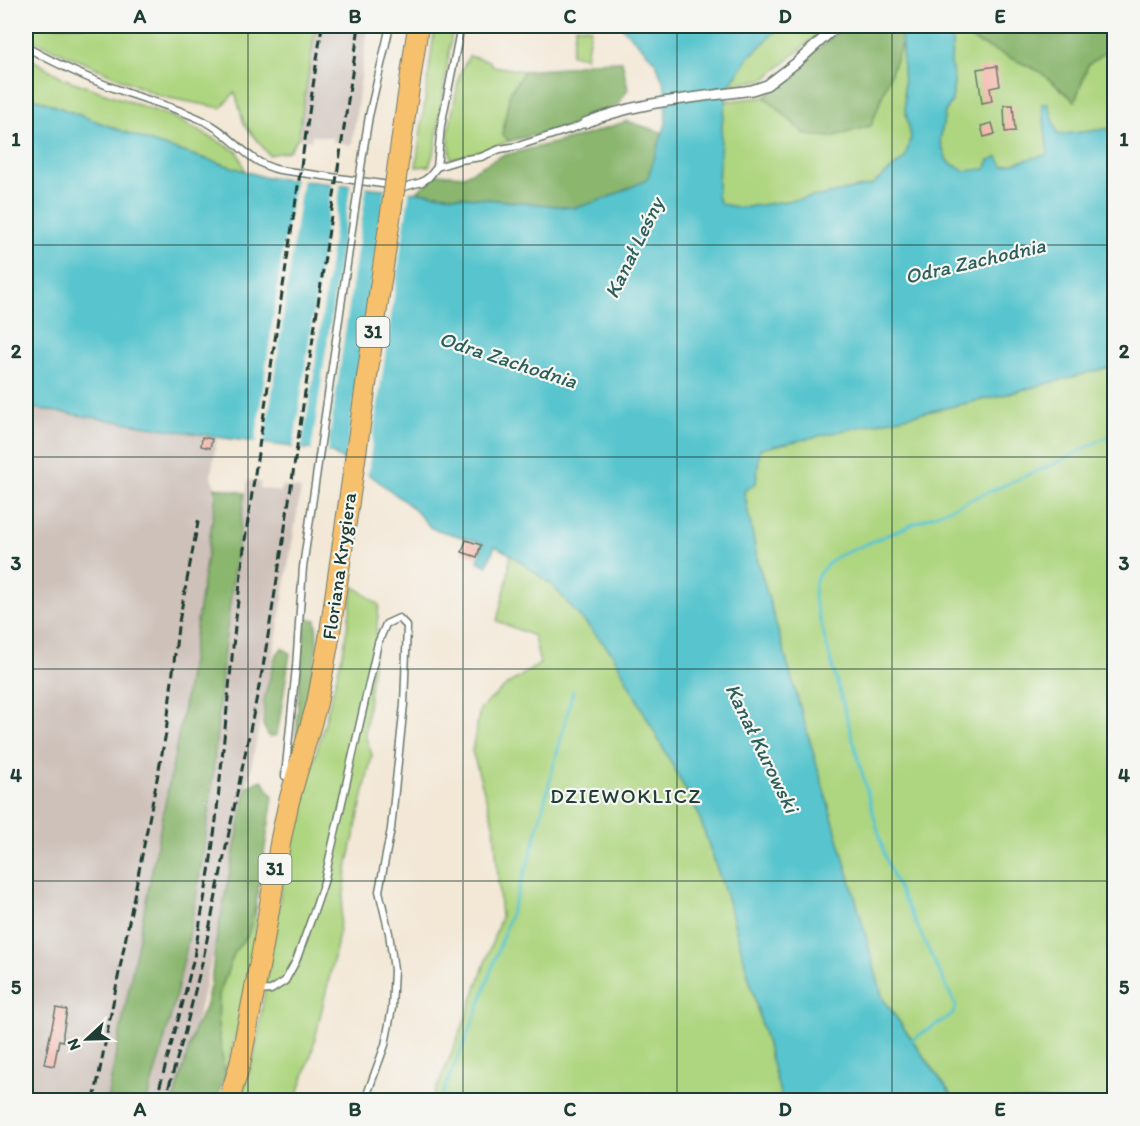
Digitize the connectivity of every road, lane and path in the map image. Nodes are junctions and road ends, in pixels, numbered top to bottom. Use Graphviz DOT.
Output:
graph roads {
  1 [pos="390,26"];
  2 [pos="418,26"];
  3 [pos="461,26"];
  4 [pos="837,26"];
  5 [pos="26,47"];
  6 [pos="585,123"];
  7 [pos="437,167"];
  8 [pos="285,776"];
  9 [pos="255,991"];
  10 [pos="229,1101"];
  11 [pos="365,1101"];
  1 -- 8 [label="lane, Floriana Krygiera, bridge"];
  2 -- 9 [label="main road, Floriana Krygiera / 31, bridge"];
  3 -- 7 [label="lane"];
  4 -- 6 [label="street"];
  5 -- 7 [label="lane"];
  6 -- 7 [label="lane"];
  9 -- 10 [label="main road, Floriana Krygiera / 31"];
  9 -- 11 [label="lane"];
}
